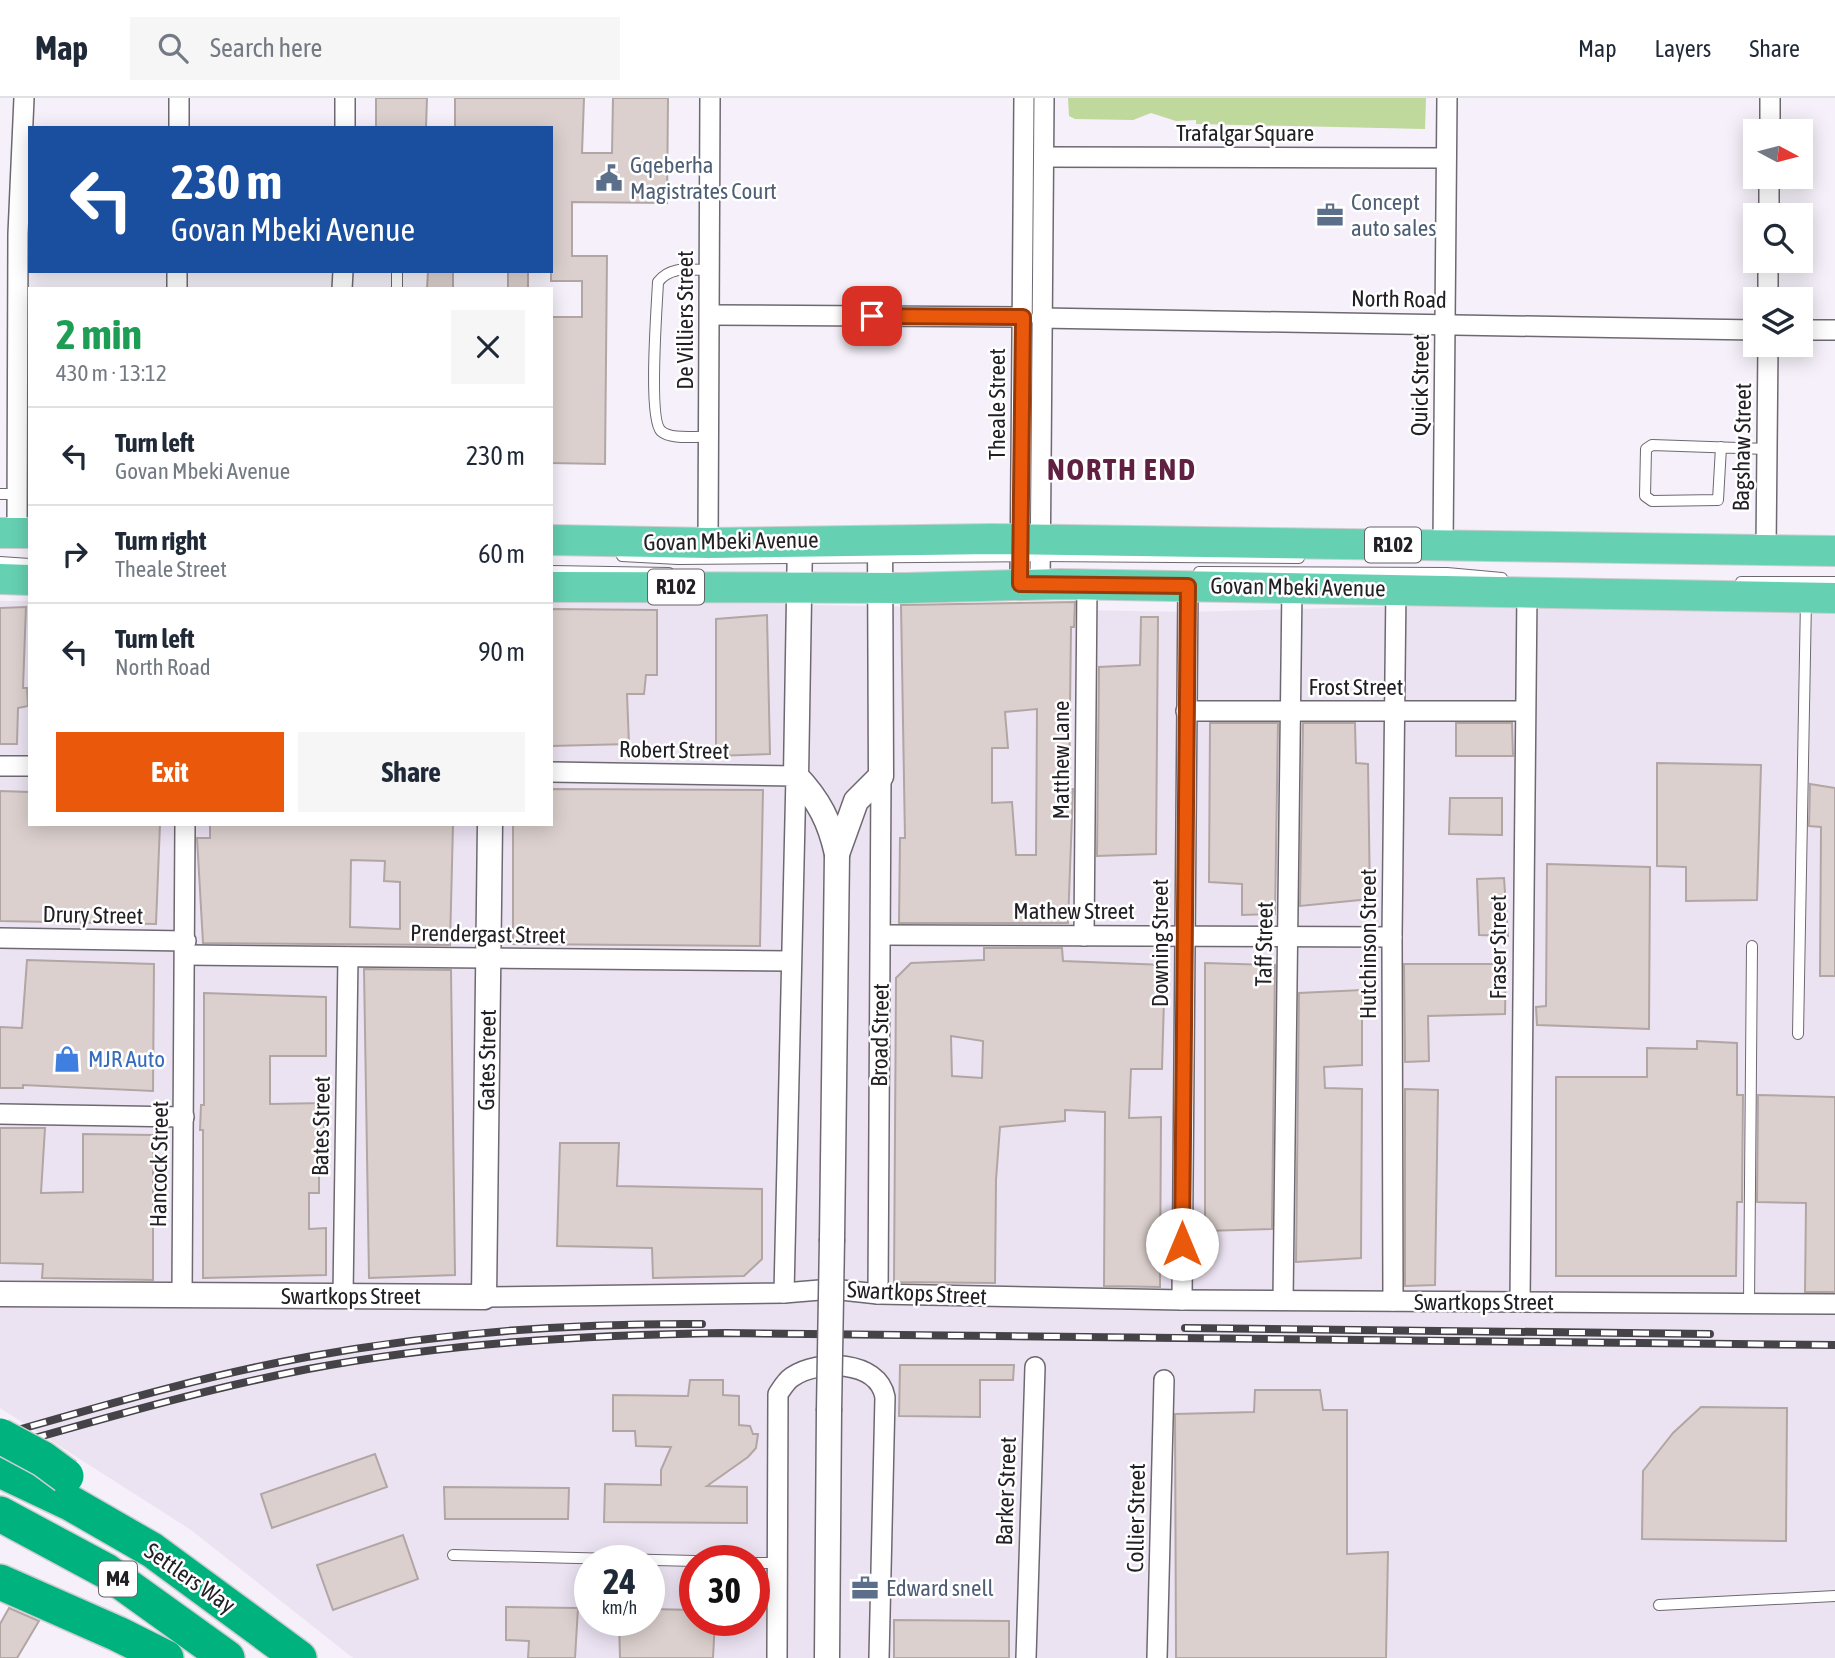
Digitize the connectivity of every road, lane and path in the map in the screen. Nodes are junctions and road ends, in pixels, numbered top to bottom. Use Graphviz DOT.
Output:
graph roads {
  1 [pos="24,98"];
  2 [pos="179,98"];
  3 [pos="345,98"];
  4 [pos="710,98"];
  5 [pos="1024,98"];
  6 [pos="1044,98"];
  7 [pos="1447,98"];
  8 [pos="1770,98"];
  9 [pos="1770,119"];
  10 [pos="179,126"];
  11 [pos="345,126"];
  12 [pos="1044,157"];
  13 [pos="1446,158"];
  14 [pos="16,234"];
  15 [pos="710,270"];
  16 [pos="710,315"];
  17 [pos="1032,318"];
  18 [pos="1445,325"];
  19 [pos="1743,330"];
  20 [pos="1813,330"];
  21 [pos="1835,330"];
  22 [pos="1768,357"];
  23 [pos="708,437"];
  24 [pos="1721,447"];
  25 [pos="1767,449"];
  26 [pos="8,494"];
  27 [pos="15,533"];
  28 [pos="553,540"];
  29 [pos="708,543"];
  30 [pos="1443,546"];
  31 [pos="1766,550"];
  32 [pos="1835,551"];
  33 [pos="615,555"];
  34 [pos="1315,558"];
  35 [pos="1671,561"];
  36 [pos="1685,561"];
  37 [pos="0,562"];
  38 [pos="28,564"];
  39 [pos="1030,565"];
  40 [pos="801,568"];
  41 [pos="880,568"];
  42 [pos="553,571"];
  43 [pos="684,573"];
  44 [pos="0,579"];
  45 [pos="28,579"];
  46 [pos="1186,579"];
  47 [pos="1568,581"];
  48 [pos="1734,582"];
  49 [pos="1835,582"];
  50 [pos="1087,584"];
  51 [pos="1533,584"];
  52 [pos="553,587"];
  53 [pos="1292,587"];
  54 [pos="1396,588"];
  55 [pos="1821,598"];
  56 [pos="1291,710"];
  57 [pos="1186,711"];
  58 [pos="1525,711"];
  59 [pos="1395,712"];
  60 [pos="0,766"];
  61 [pos="28,766"];
  62 [pos="553,772"];
  63 [pos="796,776"];
  64 [pos="880,776"];
  65 [pos="185,826"];
  66 [pos="490,826"];
  67 [pos="837,855"];
  68 [pos="881,936"];
  69 [pos="1084,936"];
  70 [pos="1185,936"];
  71 [pos="1288,936"];
  72 [pos="1392,937"];
  73 [pos="0,938"];
  74 [pos="1752,946"];
  75 [pos="186,948"];
  76 [pos="348,957"];
  77 [pos="489,958"];
  78 [pos="790,961"];
  79 [pos="1798,1034"];
  80 [pos="0,1114"];
  81 [pos="184,1117"];
  82 [pos="784,1293"];
  83 [pos="0,1294"];
  84 [pos="878,1294"];
  85 [pos="182,1295"];
  86 [pos="343,1295"];
  87 [pos="484,1297"];
  88 [pos="1182,1300"];
  89 [pos="1283,1300"];
  90 [pos="1393,1301"];
  91 [pos="1520,1302"];
  92 [pos="1749,1303"];
  93 [pos="1835,1304"];
  94 [pos="1035,1367"];
  95 [pos="1164,1380"];
  96 [pos="0,1436"];
  97 [pos="0,1451"];
  98 [pos="0,1469"];
  99 [pos="66,1476"];
  100 [pos="0,1514"];
  101 [pos="152,1550"];
  102 [pos="453,1555"];
  103 [pos="679,1561"];
  104 [pos="770,1563"];
  105 [pos="778,1563"];
  106 [pos="0,1582"];
  107 [pos="1835,1596"];
  108 [pos="1659,1605"];
  109 [pos="166,1658"];
  110 [pos="227,1658"];
  111 [pos="299,1658"];
  112 [pos="776,1658"];
  113 [pos="827,1658"];
  114 [pos="879,1658"];
  115 [pos="1026,1658"];
  116 [pos="1157,1658"];
  1 -- 14 [label="street"];
  2 -- 10 [label="street"];
  3 -- 11 [label="street"];
  4 -- 15 [label="street, De Villiers Street"];
  5 -- 17 [label="street, Theale Street"];
  6 -- 12 [label="street, Theale Street"];
  7 -- 13 [label="street, Quick Street"];
  8 -- 9 [label="street"];
  12 -- 13 [label="street, Trafalgar Square"];
  12 -- 17 [label="street, Theale Street"];
  13 -- 18 [label="street, Quick Street"];
  14 -- 26 [label="street"];
  15 -- 16 [label="street, De Villiers Street"];
  15 -- 23 [label="lane"];
  16 -- 17 [label="street, North Road"];
  16 -- 23 [label="street, De Villiers Street"];
  17 -- 18 [label="street, North Road"];
  17 -- 39 [label="street, Theale Street"];
  18 -- 19 [label="street, North Road"];
  18 -- 30 [label="street, Quick Street"];
  20 -- 21 [label="street"];
  22 -- 25 [label="street, Bagshaw Street"];
  23 -- 29 [label="street, De Villiers Street"];
  24 -- 24 [label="lane"];
  24 -- 25 [label="lane"];
  25 -- 31 [label="street, Bagshaw Street"];
  26 -- 27 [label="street"];
  28 -- 29 [label="main road, Govan Mbeki Avenue / R102"];
  29 -- 40 [label="main road, Govan Mbeki Avenue / R102"];
  30 -- 31 [label="main road, Govan Mbeki Avenue / R102"];
  30 -- 39 [label="main road, Govan Mbeki Avenue / R102"];
  31 -- 32 [label="main road, Govan Mbeki Avenue / R102"];
  33 -- 40 [label="lane"];
  34 -- 39 [label="lane"];
  35 -- 36 [label="lane"];
  37 -- 38 [label="lane"];
  39 -- 41 [label="main road, Govan Mbeki Avenue / R102"];
  39 -- 41 [label="main road, Govan Mbeki Avenue / R102"];
  39 -- 50 [label="main road, Govan Mbeki Avenue / R102"];
  40 -- 41 [label="main road, Govan Mbeki Avenue / R102"];
  40 -- 41 [label="main road, Govan Mbeki Avenue / R102"];
  40 -- 52 [label="main road, Govan Mbeki Avenue / R102"];
  40 -- 63 [label="street"];
  41 -- 64 [label="street, Broad Street"];
  42 -- 43 [label="lane"];
  44 -- 45 [label="main road"];
  46 -- 50 [label="main road, Govan Mbeki Avenue / R102"];
  46 -- 51 [label="lane"];
  46 -- 53 [label="main road, Govan Mbeki Avenue / R102"];
  46 -- 57 [label="street, Downing Street"];
  47 -- 51 [label="lane"];
  48 -- 49 [label="lane"];
  50 -- 69 [label="street, Matthew Lane"];
  51 -- 54 [label="main road, Govan Mbeki Avenue / R102"];
  51 -- 55 [label="main road, Govan Mbeki Avenue / R102"];
  51 -- 58 [label="street, Fraser Street"];
  53 -- 54 [label="main road, Govan Mbeki Avenue / R102"];
  53 -- 56 [label="street, Taff Street"];
  54 -- 59 [label="street, Hutchinson Street"];
  55 -- 79 [label="lane"];
  56 -- 57 [label="street, Frost Street"];
  56 -- 59 [label="street, Frost Street"];
  56 -- 71 [label="street, Taff Street"];
  57 -- 70 [label="street, Downing Street"];
  58 -- 59 [label="street, Frost Street"];
  58 -- 91 [label="street, Fraser Street"];
  59 -- 72 [label="street, Hutchinson Street"];
  60 -- 61 [label="street"];
  62 -- 63 [label="street, Robert Street"];
  63 -- 67 [label="street, Broad Street"];
  63 -- 78 [label="street"];
  64 -- 67 [label="street, Broad Street"];
  64 -- 68 [label="street, Broad Street"];
  65 -- 75 [label="street, Hancock Street"];
  66 -- 77 [label="street, Gates Street"];
  67 -- 113 [label="street, Broad Street, bridge"];
  68 -- 69 [label="street, Mathew Street"];
  68 -- 84 [label="street, Broad Street"];
  69 -- 70 [label="street, Mathew Street"];
  70 -- 71 [label="street, Mathew Street"];
  70 -- 88 [label="street, Downing Street"];
  71 -- 72 [label="street, Mathew Street"];
  71 -- 89 [label="street, Taff Street"];
  72 -- 90 [label="street, Hutchinson Street"];
  73 -- 75 [label="street, Drury Street"];
  74 -- 92 [label="lane"];
  75 -- 76 [label="street, Prendergast Street"];
  75 -- 81 [label="street, Hancock Street"];
  76 -- 77 [label="street, Prendergast Street"];
  76 -- 86 [label="street, Bates Street"];
  77 -- 78 [label="street, Prendergast Street"];
  77 -- 87 [label="street, Gates Street"];
  78 -- 82 [label="street"];
  80 -- 81 [label="street"];
  81 -- 85 [label="street, Hancock Street"];
  82 -- 84 [label="street, Swartkops Street"];
  82 -- 87 [label="street, Swartkops Street"];
  83 -- 85 [label="street, Swartkops Street"];
  84 -- 88 [label="street, Swartkops Street"];
  85 -- 86 [label="street, Swartkops Street"];
  86 -- 87 [label="street, Swartkops Street"];
  88 -- 89 [label="street, Swartkops Street"];
  89 -- 90 [label="street, Swartkops Street"];
  90 -- 91 [label="street, Swartkops Street"];
  91 -- 92 [label="street, Swartkops Street"];
  92 -- 93 [label="street, Swartkops Street"];
  94 -- 115 [label="street, Barker Street"];
  95 -- 116 [label="street, Collier Street"];
  96 -- 99 [label="highway, bridge"];
  97 -- 99 [label="highway, bridge"];
  98 -- 101 [label="highway, Settlers Way / M4"];
  99 -- 101 [label="highway"];
  100 -- 110 [label="highway, Settlers Way / M4"];
  101 -- 111 [label="highway, Settlers Way / M4"];
  102 -- 103 [label="lane"];
  104 -- 105 [label="lane"];
  105 -- 112 [label="street"];
  105 -- 114 [label="street"];
  106 -- 109 [label="highway"];
  107 -- 108 [label="lane"];
}
